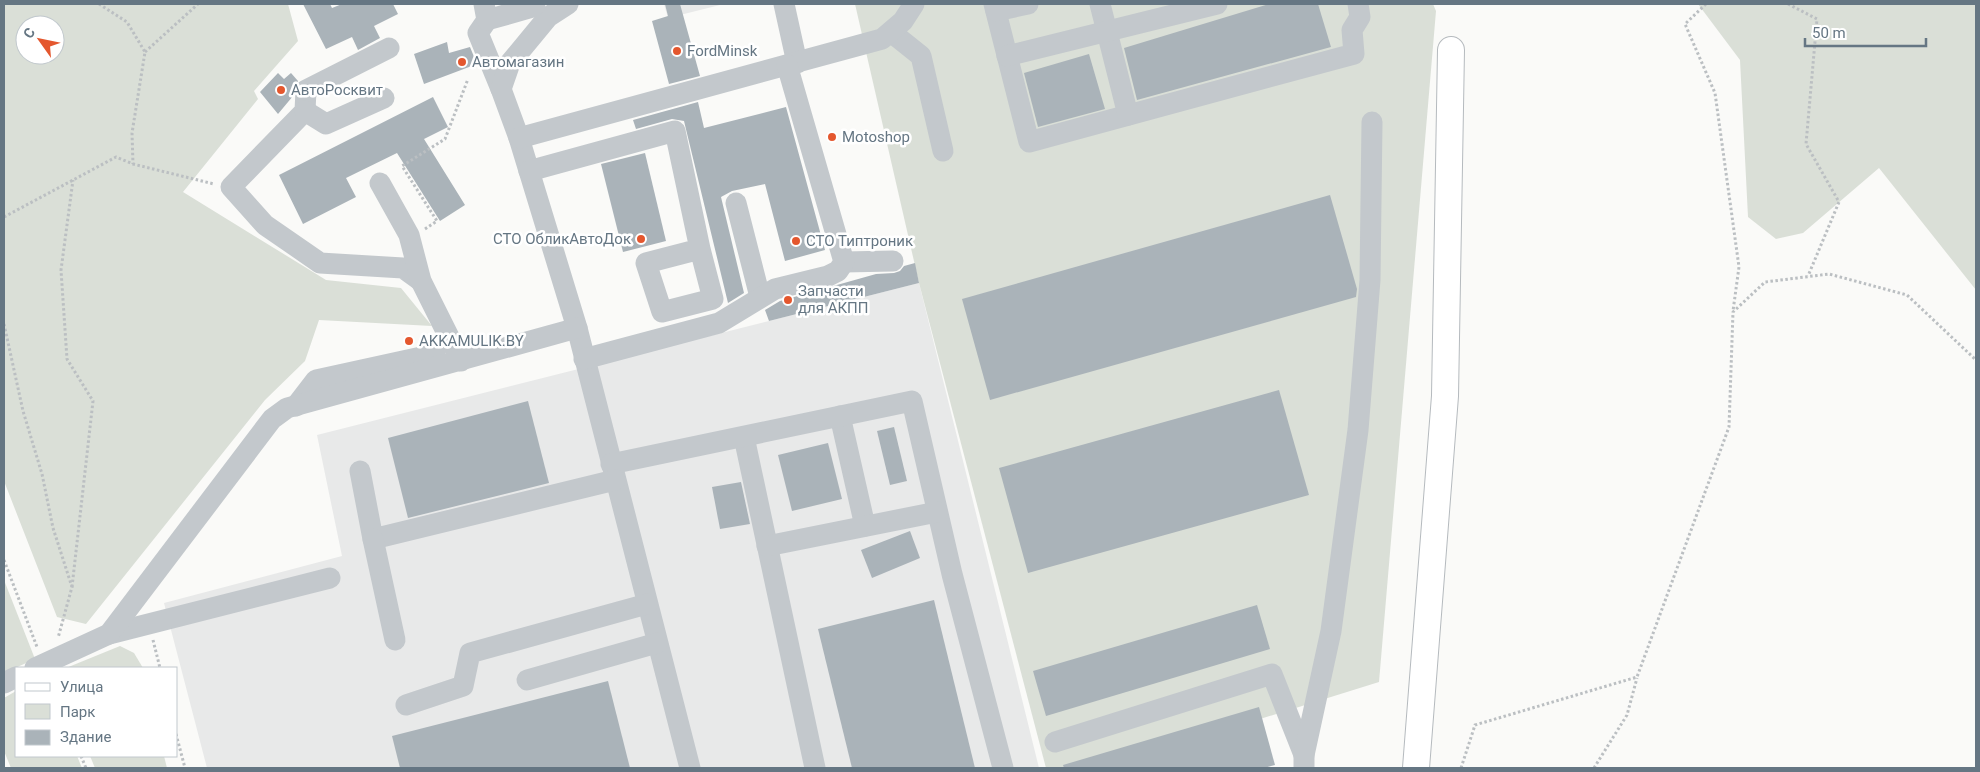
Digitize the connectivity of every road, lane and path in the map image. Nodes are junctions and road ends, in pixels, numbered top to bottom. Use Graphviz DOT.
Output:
graph roads {
  1 [pos="99,4"];
  2 [pos="198,4"];
  3 [pos="535,4"];
  4 [pos="568,4"];
  5 [pos="784,4"];
  6 [pos="914,4"];
  7 [pos="1028,4"];
  8 [pos="1100,4"];
  9 [pos="1217,4"];
  10 [pos="1358,4"];
  11 [pos="1706,4"];
  12 [pos="1788,4"];
  13 [pos="995,7"];
  14 [pos="486,12"];
  15 [pos="1106,31"];
  16 [pos="891,32"];
  17 [pos="389,48"];
  18 [pos="1451,50"];
  19 [pos="145,52"];
  20 [pos="1007,56"];
  21 [pos="792,64"];
  22 [pos="468,79"];
  23 [pos="500,89"];
  24 [pos="384,98"];
  25 [pos="305,111"];
  26 [pos="1128,115"];
  27 [pos="1372,122"];
  28 [pos="519,138"];
  29 [pos="943,151"];
  30 [pos="133,164"];
  31 [pos="529,171"];
  32 [pos="73,180"];
  33 [pos="380,183"];
  34 [pos="230,188"];
  35 [pos="736,203"];
  36 [pos="4,217"];
  37 [pos="410,238"];
  38 [pos="700,249"];
  39 [pos="893,261"];
  40 [pos="844,262"];
  41 [pos="1808,277"];
  42 [pos="421,281"];
  43 [pos="760,297"];
  44 [pos="1733,312"];
  45 [pos="4,324"];
  46 [pos="576,328"];
  47 [pos="459,356"];
  48 [pos="584,360"];
  49 [pos="1976,360"];
  50 [pos="840,416"];
  51 [pos="744,436"];
  52 [pos="360,470"];
  53 [pos="613,472"];
  54 [pos="938,512"];
  55 [pos="864,526"];
  56 [pos="373,540"];
  57 [pos="767,546"];
  58 [pos="4,560"];
  59 [pos="330,578"];
  60 [pos="72,587"];
  61 [pos="647,604"];
  62 [pos="149,625"];
  63 [pos="109,634"];
  64 [pos="395,640"];
  65 [pos="657,643"];
  66 [pos="44,664"];
  67 [pos="160,667"];
  68 [pos="1637,677"];
  69 [pos="527,680"];
  70 [pos="406,705"];
  71 [pos="178,742"];
  72 [pos="1055,742"];
  73 [pos="1304,762"];
  74 [pos="185,768"];
  75 [pos="690,768"];
  76 [pos="815,768"];
  77 [pos="1003,768"];
  78 [pos="1416,768"];
  79 [pos="1461,768"];
  80 [pos="1594,768"];
  1 -- 19 [label="path"];
  2 -- 19 [label="path"];
  3 -- 14 [label="lane"];
  4 -- 23 [label="lane"];
  5 -- 21 [label="lane"];
  6 -- 16 [label="lane"];
  7 -- 13 [label="lane"];
  8 -- 15 [label="lane"];
  9 -- 15 [label="lane"];
  10 -- 26 [label="lane"];
  11 -- 44 [label="path"];
  12 -- 41 [label="path"];
  13 -- 20 [label="lane"];
  14 -- 23 [label="lane"];
  15 -- 20 [label="lane"];
  15 -- 26 [label="lane"];
  16 -- 21 [label="lane"];
  16 -- 29 [label="lane"];
  17 -- 25 [label="lane"];
  18 -- 78 [label="main road"];
  19 -- 30 [label="path"];
  20 -- 26 [label="lane"];
  21 -- 28 [label="lane"];
  21 -- 40 [label="lane"];
  22 -- 37 [label="path"];
  23 -- 28 [label="lane"];
  24 -- 25 [label="lane"];
  25 -- 34 [label="lane"];
  27 -- 73 [label="lane"];
  28 -- 31 [label="lane"];
  30 -- 32 [label="path"];
  30 -- 34 [label="path"];
  31 -- 38 [label="lane"];
  31 -- 46 [label="lane"];
  32 -- 36 [label="path"];
  32 -- 60 [label="path"];
  33 -- 37 [label="lane"];
  34 -- 42 [label="lane"];
  35 -- 43 [label="lane"];
  37 -- 42 [label="lane"];
  39 -- 40 [label="lane"];
  40 -- 43 [label="lane"];
  41 -- 44 [label="path"];
  41 -- 49 [label="path"];
  42 -- 47 [label="lane"];
  43 -- 48 [label="lane"];
  44 -- 68 [label="path"];
  45 -- 60 [label="path"];
  46 -- 47 [label="lane"];
  46 -- 48 [label="lane"];
  47 -- 63 [label="lane"];
  48 -- 53 [label="lane"];
  50 -- 51 [label="lane"];
  50 -- 54 [label="lane"];
  50 -- 55 [label="lane"];
  51 -- 53 [label="lane"];
  51 -- 57 [label="lane"];
  52 -- 56 [label="lane"];
  53 -- 56 [label="lane"];
  53 -- 61 [label="lane"];
  54 -- 55 [label="lane"];
  54 -- 77 [label="lane"];
  55 -- 57 [label="lane"];
  56 -- 64 [label="lane"];
  57 -- 76 [label="lane"];
  58 -- 66 [label="path"];
  59 -- 62 [label="lane"];
  60 -- 66 [label="path"];
  61 -- 65 [label="lane"];
  61 -- 70 [label="lane"];
  62 -- 63 [label="lane"];
  62 -- 67 [label="path"];
  63 -- 66 [label="lane"];
  65 -- 69 [label="lane"];
  65 -- 75 [label="lane"];
  68 -- 79 [label="path"];
  68 -- 80 [label="path"];
  71 -- 74 [label="path"];
  72 -- 73 [label="lane"];
}
